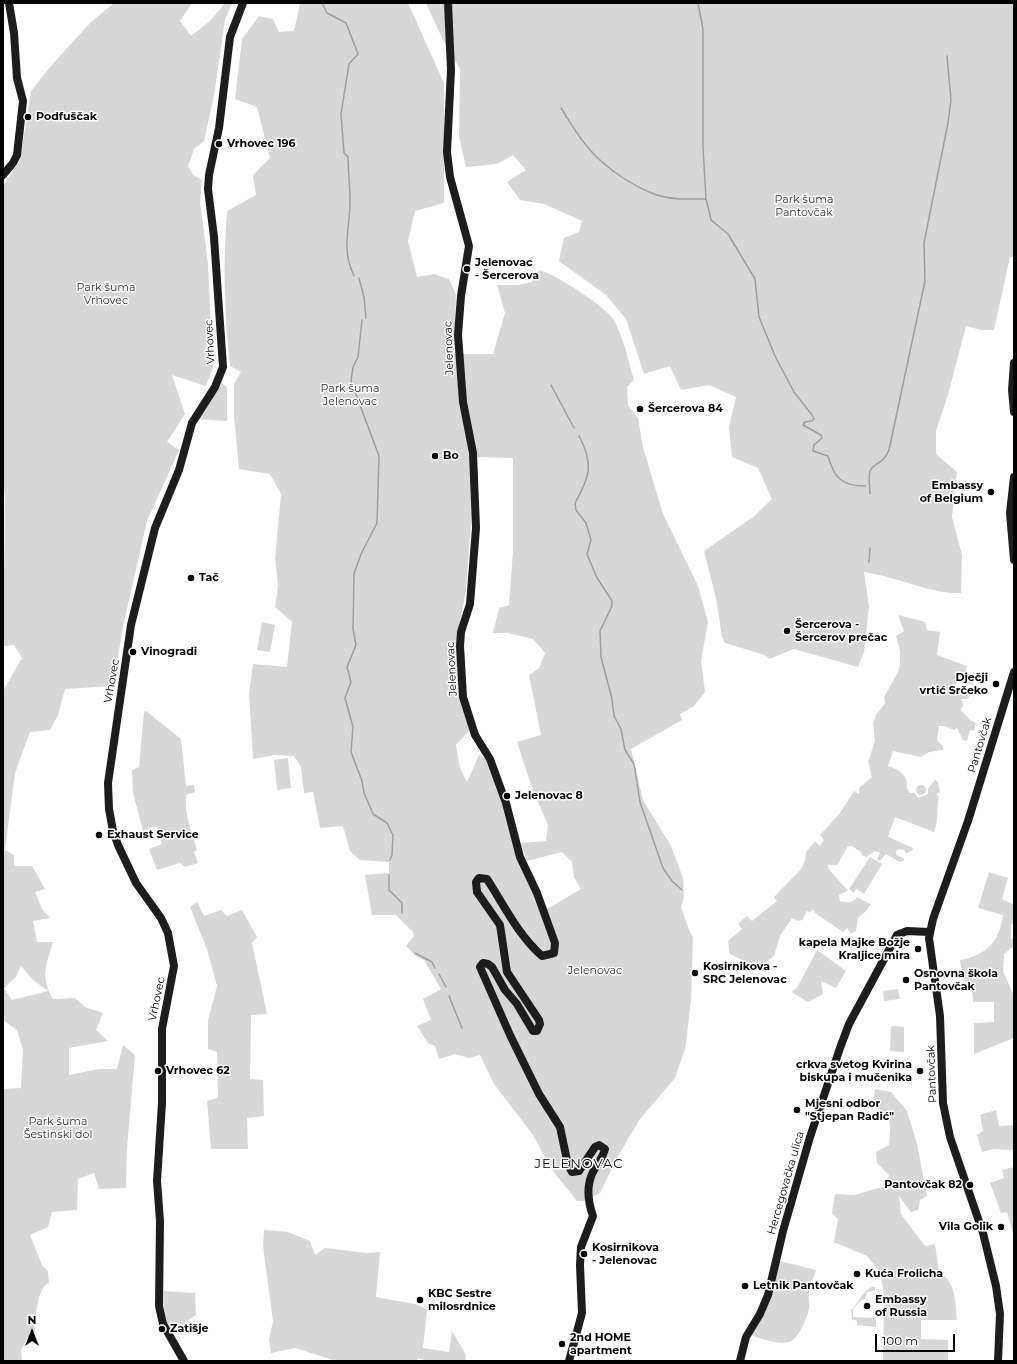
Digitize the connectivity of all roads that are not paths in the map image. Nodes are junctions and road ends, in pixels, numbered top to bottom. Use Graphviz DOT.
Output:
graph roads {
  1 [pos="9,3"];
  2 [pos="243,3"];
  3 [pos="448,3"];
  4 [pos="3,175"];
  5 [pos="1014,363"];
  6 [pos="1014,412"];
  7 [pos="1014,477"];
  8 [pos="1014,560"];
  9 [pos="1014,672"];
  10 [pos="930,932"];
  11 [pos="184,1361"];
  12 [pos="569,1361"];
  13 [pos="740,1361"];
  14 [pos="998,1361"];
  1 -- 4 [label="street"];
  2 -- 11 [label="street, Vrhovec"];
  3 -- 12 [label="street, Jelenovac"];
  5 -- 6 [label="street"];
  7 -- 8 [label="street"];
  9 -- 10 [label="street, Pantovčak"];
  10 -- 13 [label="street, Hercegovačka ulica"];
  10 -- 14 [label="street, Pantovčak"];
}
